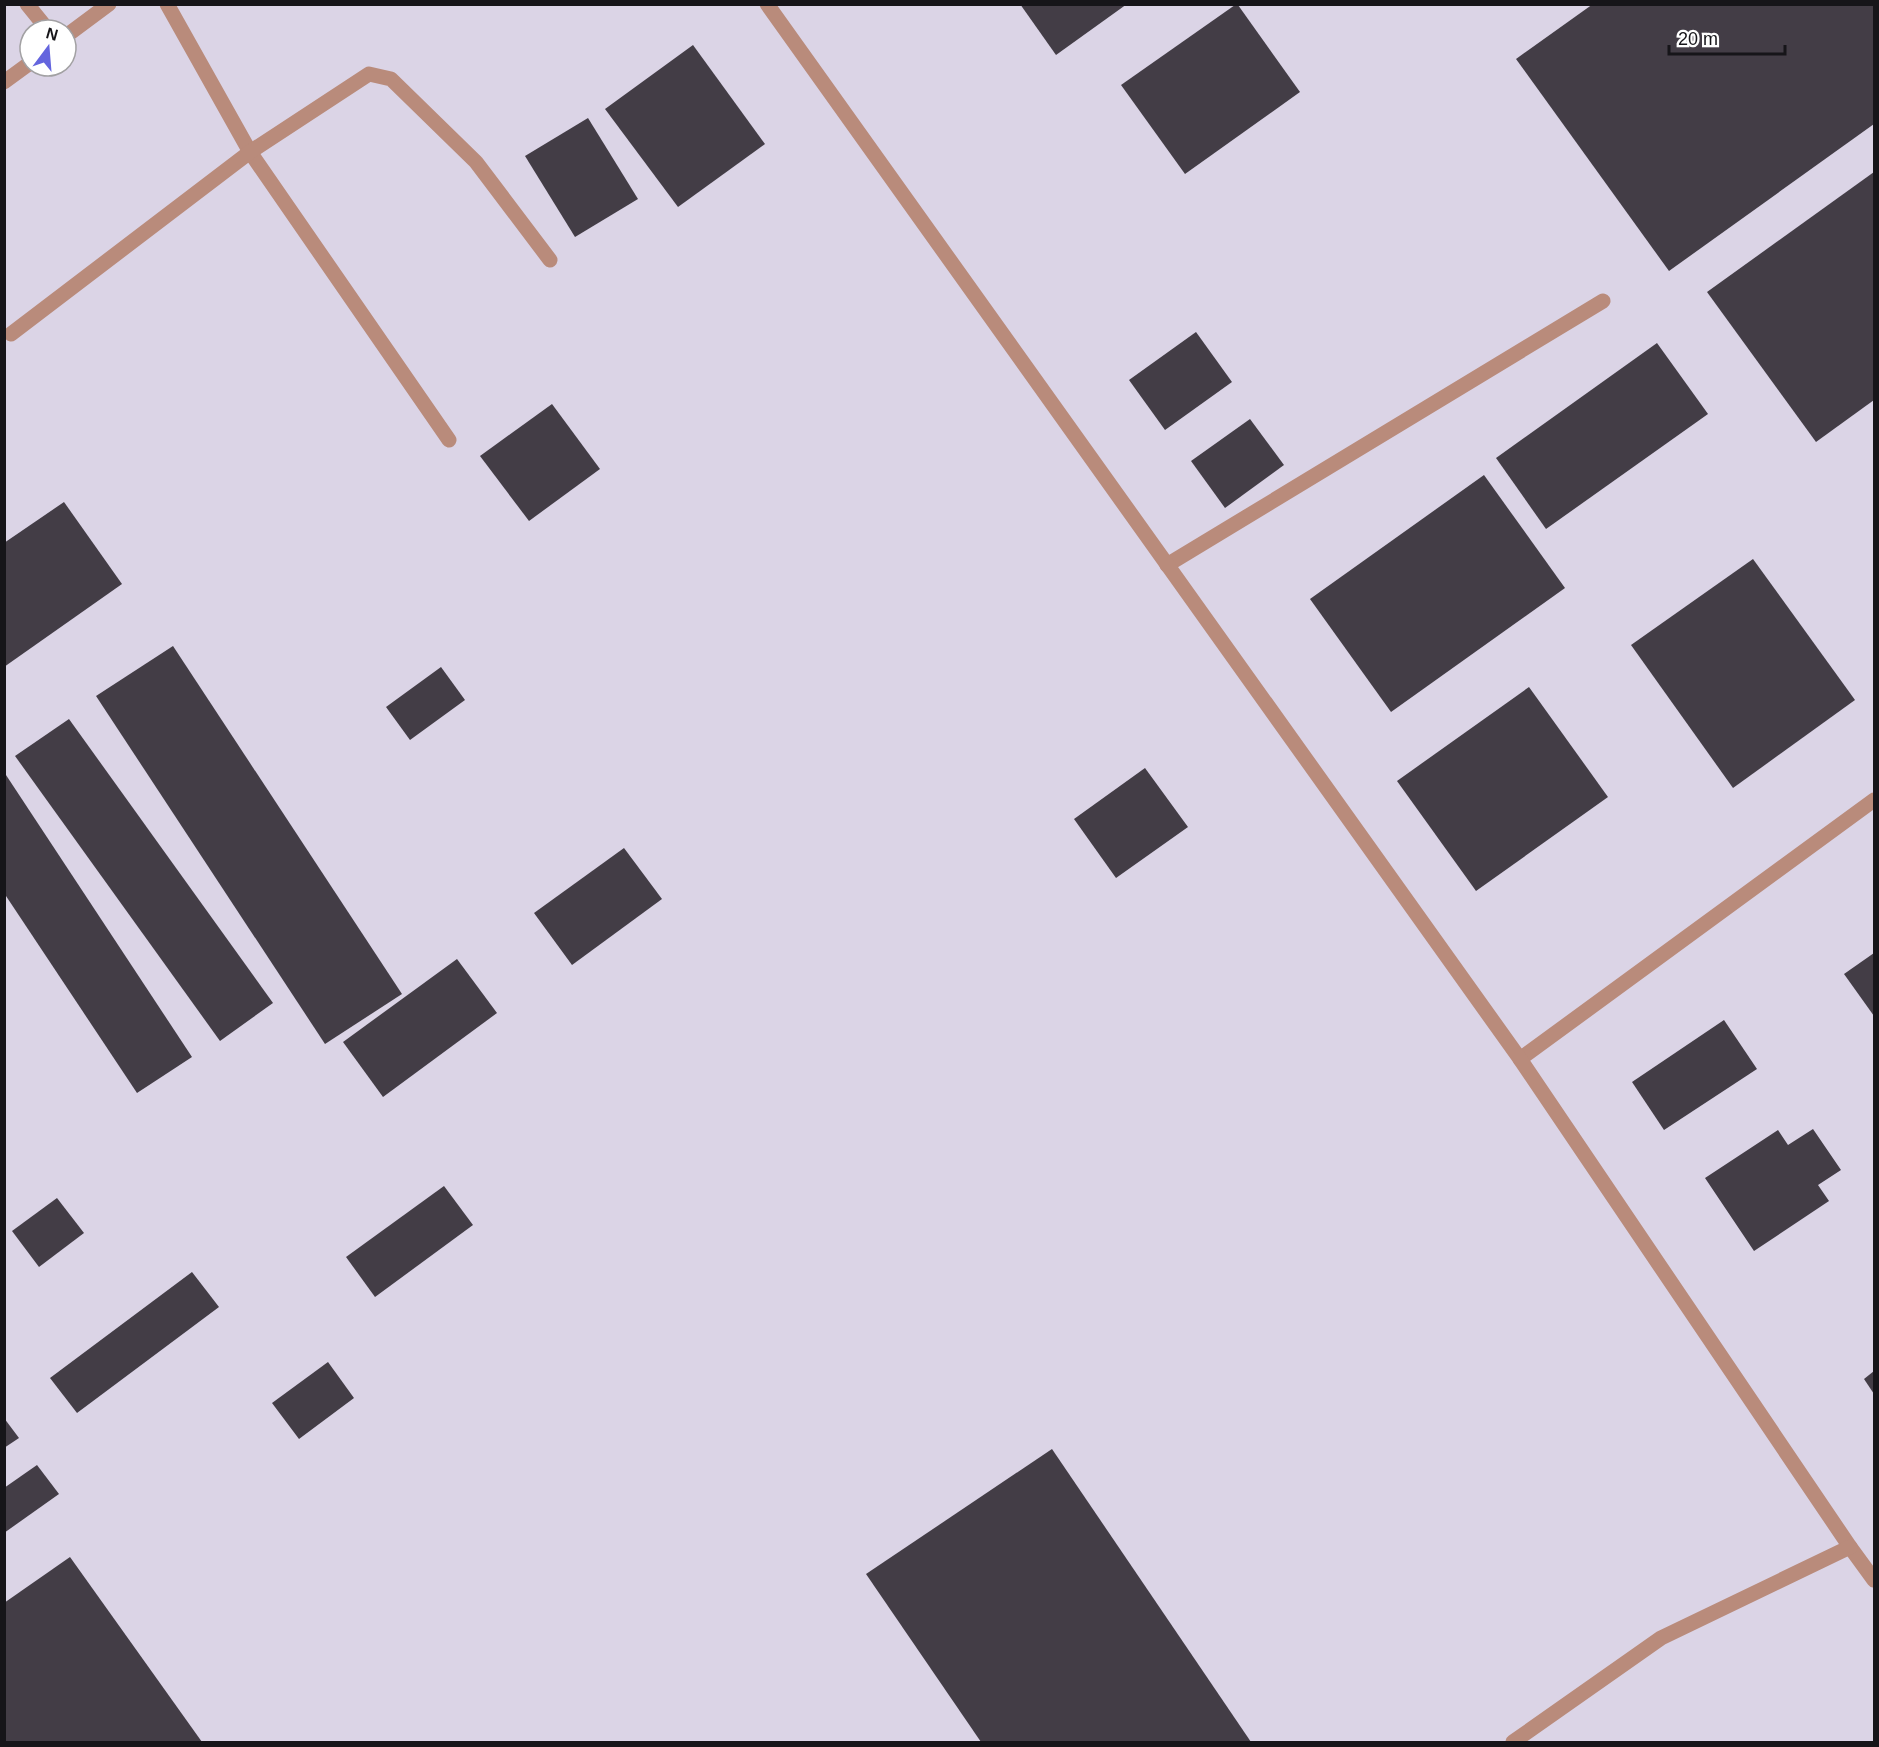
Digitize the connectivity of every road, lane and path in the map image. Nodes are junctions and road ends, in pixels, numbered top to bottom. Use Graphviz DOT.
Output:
graph roads {
  1 [pos="27,4"];
  2 [pos="109,4"];
  3 [pos="167,4"];
  4 [pos="767,4"];
  5 [pos="38,18"];
  6 [pos="78,27"];
  7 [pos="18,72"];
  8 [pos="4,82"];
  9 [pos="250,152"];
  10 [pos="550,260"];
  11 [pos="1603,301"];
  12 [pos="11,334"];
  13 [pos="449,440"];
  14 [pos="1167,565"];
  15 [pos="1875,800"];
  16 [pos="1520,1059"];
  17 [pos="1850,1547"];
  18 [pos="1875,1580"];
  19 [pos="1513,1743"];
  1 -- 5 [label="street"];
  2 -- 6 [label="street"];
  3 -- 9 [label="street"];
  4 -- 14 [label="street"];
  7 -- 8 [label="street"];
  9 -- 10 [label="street"];
  9 -- 12 [label="street"];
  9 -- 13 [label="street"];
  11 -- 14 [label="street"];
  14 -- 16 [label="street"];
  15 -- 16 [label="street"];
  16 -- 17 [label="street"];
  17 -- 18 [label="street"];
  17 -- 19 [label="street"];
}
